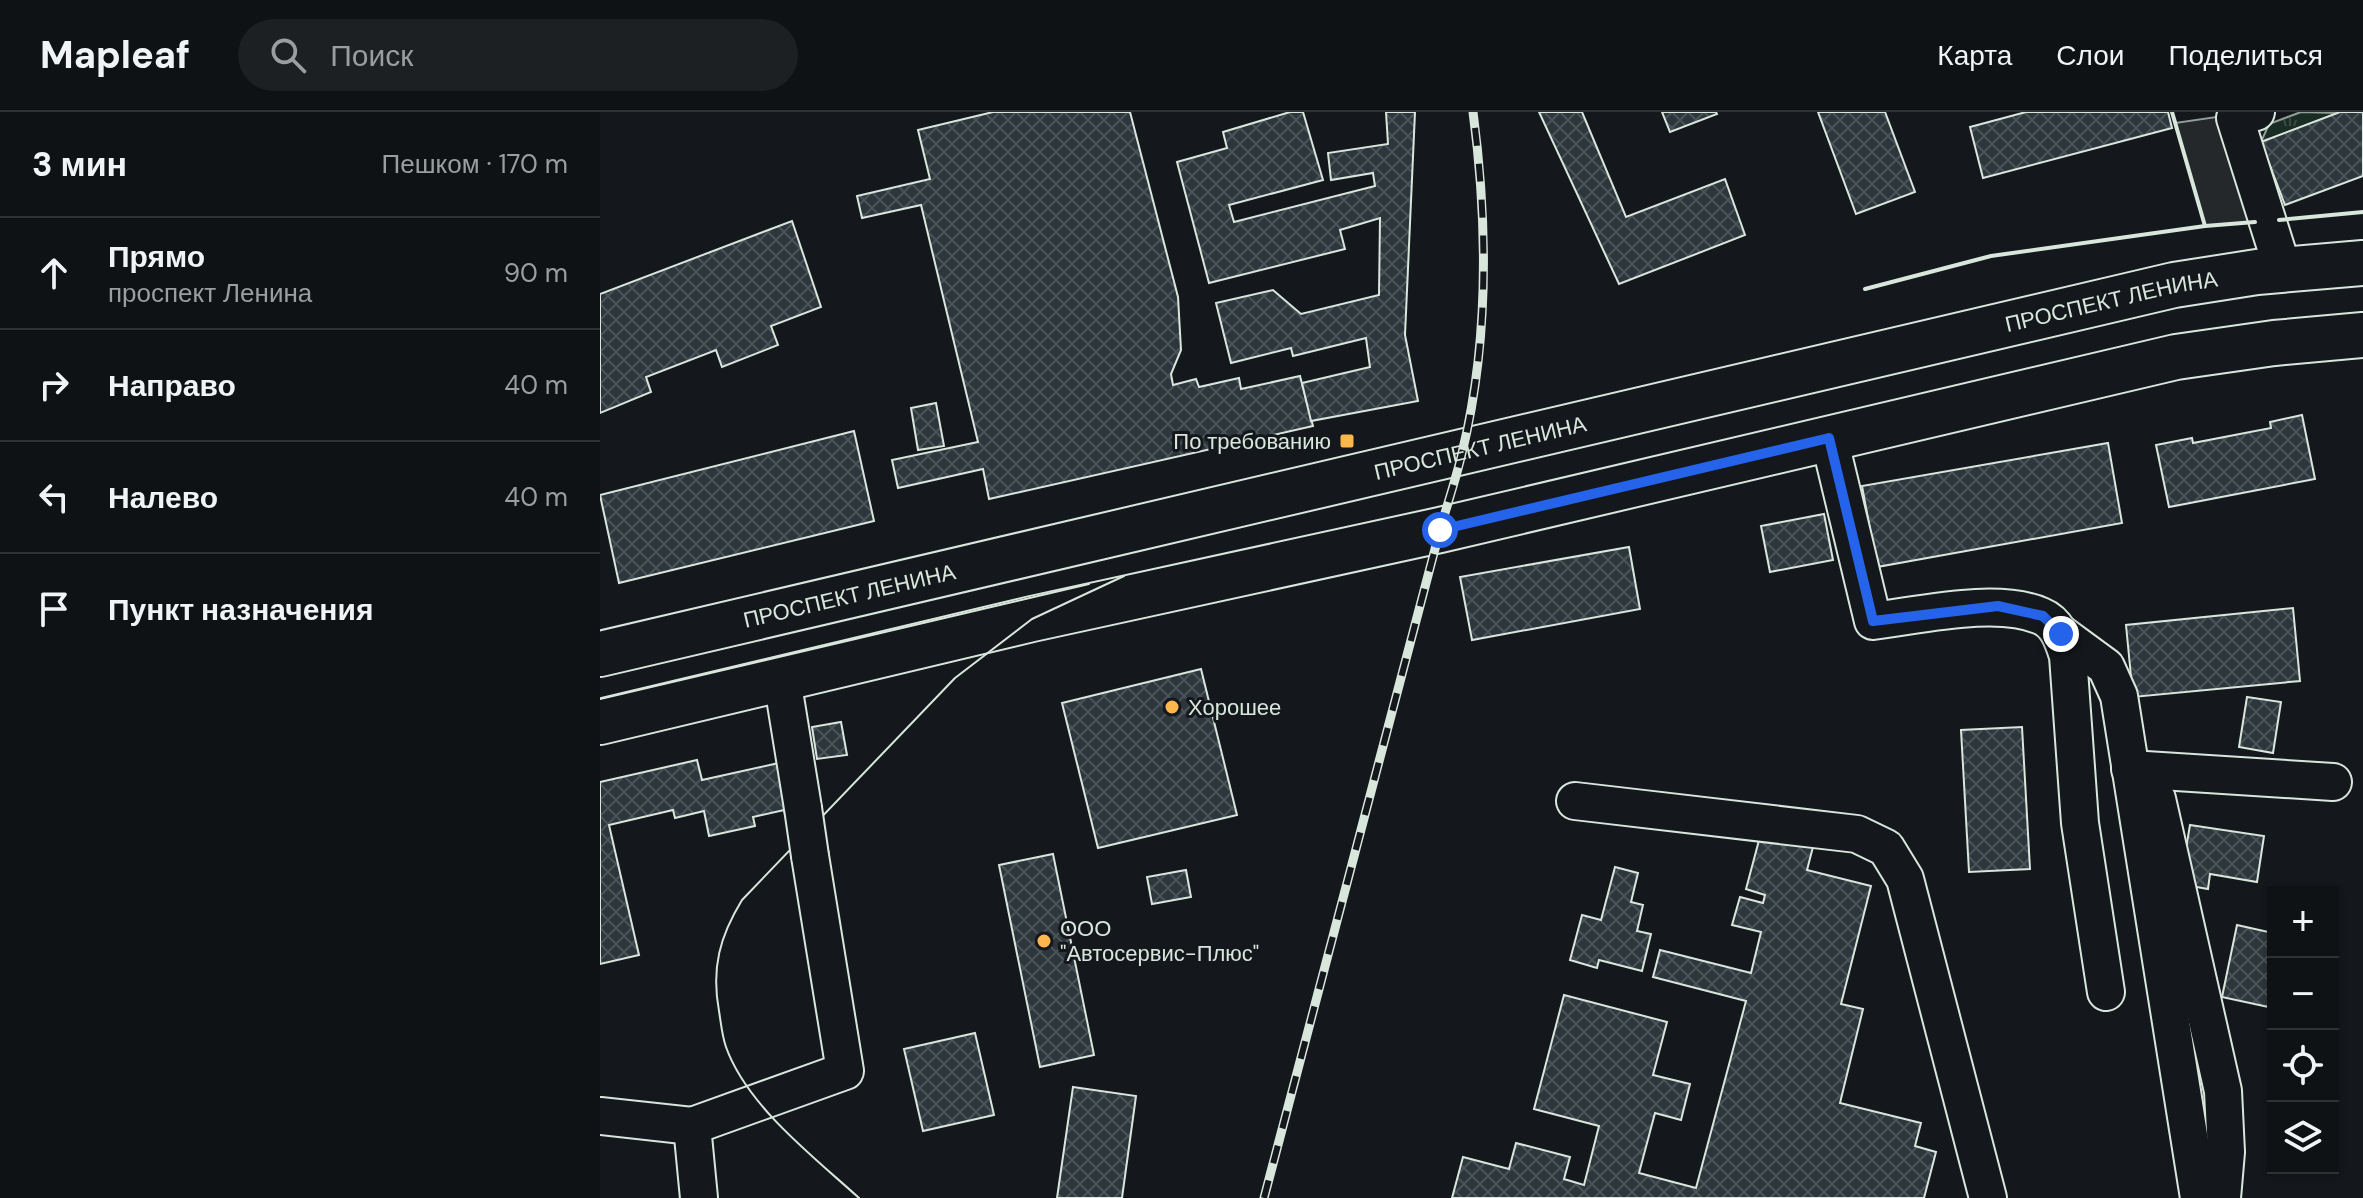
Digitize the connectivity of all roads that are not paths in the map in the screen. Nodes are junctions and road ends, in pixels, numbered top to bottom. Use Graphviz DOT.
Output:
graph roads {
  1 [pos="2256,112"];
  2 [pos="2363,263"];
  3 [pos="2283,270"];
  4 [pos="2363,335"];
  5 [pos="1829,438"];
  6 [pos="2061,634"];
  7 [pos="600,654"];
  8 [pos="782,679"];
  9 [pos="600,722"];
  10 [pos="2140,770"];
  11 [pos="2333,782"];
  12 [pos="1575,801"];
  13 [pos="2106,992"];
  14 [pos="600,1116"];
  15 [pos="692,1126"];
  16 [pos="699,1198"];
  17 [pos="1988,1198"];
  18 [pos="2199,1198"];
  19 [pos="2222,1198"];
  1 -- 3 [label="lane"];
  2 -- 3 [label="main road, ПРОСПЕКТ ЛЕНИНА"];
  3 -- 7 [label="main road, ПРОСПЕКТ ЛЕНИНА"];
  4 -- 5 [label="main road"];
  5 -- 6 [label="lane"];
  5 -- 8 [label="main road"];
  6 -- 10 [label="lane"];
  6 -- 13 [label="lane"];
  8 -- 9 [label="main road"];
  8 -- 15 [label="lane, bridge"];
  10 -- 11 [label="lane"];
  10 -- 18 [label="lane"];
  10 -- 19 [label="lane"];
  12 -- 17 [label="lane"];
  14 -- 15 [label="lane"];
  15 -- 16 [label="lane"];
}
